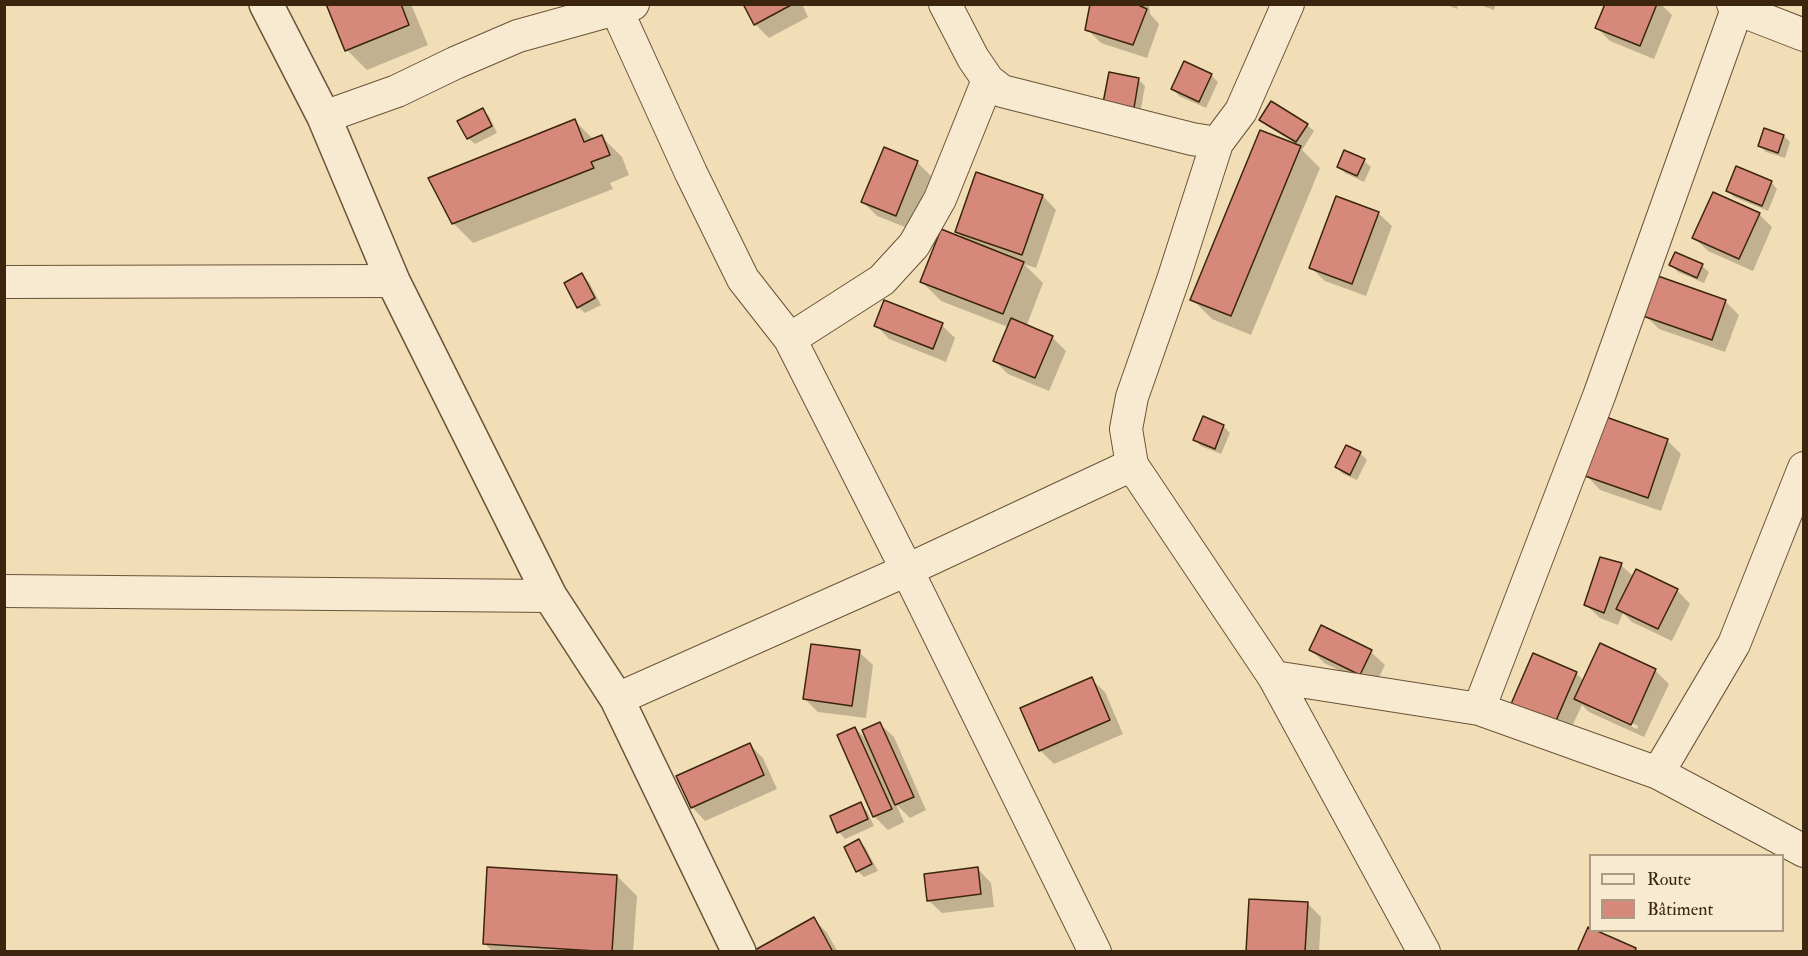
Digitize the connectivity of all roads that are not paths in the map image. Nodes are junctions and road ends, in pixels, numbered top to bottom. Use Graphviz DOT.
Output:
graph roads {
  1 [pos="266,4"];
  2 [pos="945,4"];
  3 [pos="1288,4"];
  4 [pos="621,6"];
  5 [pos="1735,7"];
  6 [pos="1803,35"];
  7 [pos="988,80"];
  8 [pos="324,117"];
  9 [pos="1217,143"];
  10 [pos="393,281"];
  11 [pos="4,282"];
  12 [pos="790,339"];
  13 [pos="1132,465"];
  14 [pos="1803,468"];
  15 [pos="907,570"];
  16 [pos="4,591"];
  17 [pos="550,596"];
  18 [pos="1274,677"];
  19 [pos="617,699"];
  20 [pos="1479,709"];
  21 [pos="1658,772"];
  22 [pos="1803,851"];
  23 [pos="739,951"];
  24 [pos="1095,951"];
  25 [pos="1424,951"];
  1 -- 8 [label="street"];
  2 -- 7 [label="street"];
  3 -- 9 [label="street"];
  4 -- 8 [label="street"];
  4 -- 12 [label="street"];
  5 -- 6 [label="street"];
  5 -- 20 [label="street"];
  7 -- 9 [label="street"];
  7 -- 12 [label="street"];
  8 -- 10 [label="street"];
  9 -- 13 [label="street"];
  10 -- 11 [label="street"];
  10 -- 17 [label="street"];
  12 -- 15 [label="street"];
  13 -- 15 [label="street"];
  13 -- 18 [label="street"];
  14 -- 21 [label="street"];
  15 -- 19 [label="street"];
  15 -- 24 [label="street"];
  16 -- 17 [label="street"];
  17 -- 19 [label="street"];
  18 -- 20 [label="street"];
  18 -- 25 [label="street"];
  19 -- 23 [label="street"];
  20 -- 21 [label="street"];
  21 -- 22 [label="street"];
}
